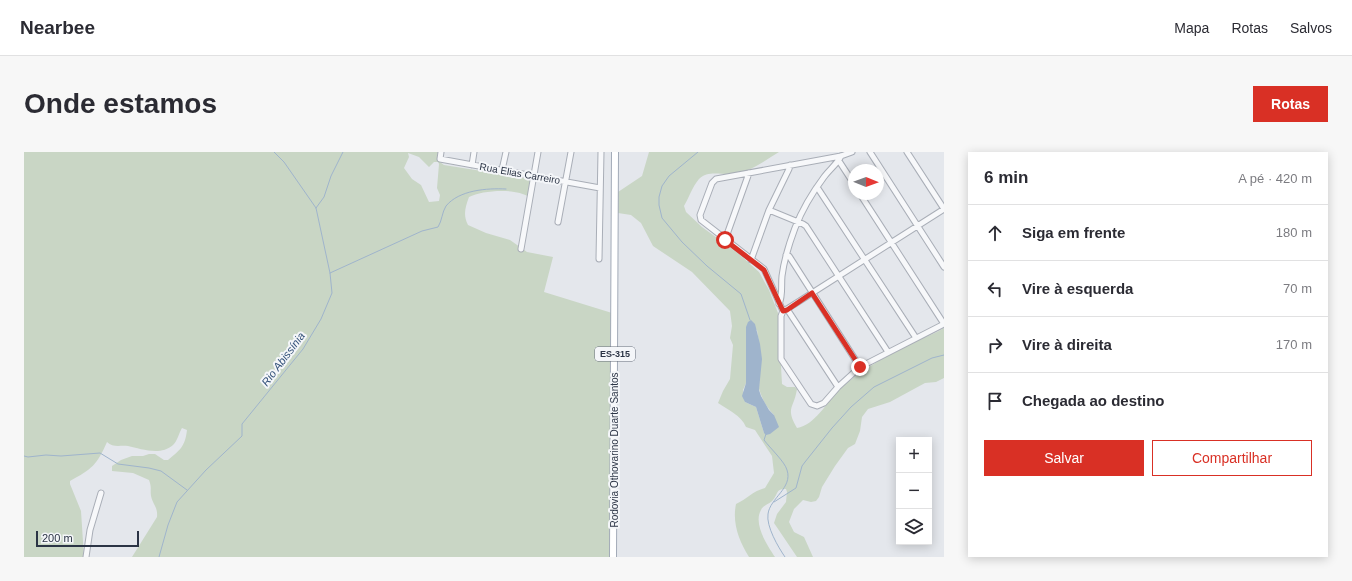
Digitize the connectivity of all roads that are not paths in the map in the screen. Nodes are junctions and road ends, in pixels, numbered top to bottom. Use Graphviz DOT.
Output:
graph roads {
  1 [pos="441,152"];
  2 [pos="474,152"];
  3 [pos="506,152"];
  4 [pos="538,152"];
  5 [pos="571,152"];
  6 [pos="601,152"];
  7 [pos="615,152"];
  8 [pos="852,152"];
  9 [pos="870,152"];
  10 [pos="907,152"];
  11 [pos="829,158"];
  12 [pos="840,158"];
  13 [pos="472,164"];
  14 [pos="790,165"];
  15 [pos="832,166"];
  16 [pos="502,170"];
  17 [pos="749,173"];
  18 [pos="848,173"];
  19 [pos="534,175"];
  20 [pos="565,181"];
  21 [pos="817,187"];
  22 [pos="600,188"];
  23 [pos="864,200"];
  24 [pos="944,209"];
  25 [pos="769,210"];
  26 [pos="558,222"];
  27 [pos="797,222"];
  28 [pos="917,226"];
  29 [pos="725,240"];
  30 [pos="891,242"];
  31 [pos="521,249"];
  32 [pos="786,255"];
  33 [pos="599,259"];
  34 [pos="751,260"];
  35 [pos="864,260"];
  36 [pos="795,266"];
  37 [pos="944,267"];
  38 [pos="784,268"];
  39 [pos="839,276"];
  40 [pos="782,287"];
  41 [pos="773,289"];
  42 [pos="812,293"];
  43 [pos="779,304"];
  44 [pos="785,310"];
  45 [pos="944,324"];
  46 [pos="916,338"];
  47 [pos="888,352"];
  48 [pos="860,367"];
  49 [pos="838,387"];
  50 [pos="101,493"];
  51 [pos="86,557"];
  52 [pos="613,557"];
  1 -- 13 [label="street, Rua Elias Carreiro"];
  2 -- 13 [label="street"];
  3 -- 16 [label="street"];
  4 -- 19 [label="street"];
  5 -- 20 [label="street"];
  6 -- 22 [label="street"];
  7 -- 52 [label="main road, Rodovia Othovarino Duarte Santos / ES-315"];
  8 -- 12 [label="street"];
  9 -- 28 [label="street"];
  10 -- 24 [label="street"];
  11 -- 12 [label="street"];
  11 -- 14 [label="street"];
  11 -- 15 [label="street"];
  12 -- 15 [label="street"];
  12 -- 18 [label="street"];
  13 -- 16 [label="street, Rua Elias Carreiro"];
  14 -- 17 [label="street"];
  14 -- 25 [label="street"];
  15 -- 21 [label="street"];
  16 -- 19 [label="street, Rua Elias Carreiro"];
  17 -- 29 [label="street"];
  17 -- 29 [label="street"];
  19 -- 20 [label="street, Rua Elias Carreiro"];
  19 -- 31 [label="street"];
  20 -- 22 [label="street, Rua Elias Carreiro"];
  20 -- 26 [label="street"];
  21 -- 27 [label="street"];
  21 -- 35 [label="street"];
  22 -- 33 [label="street"];
  23 -- 30 [label="street"];
  24 -- 28 [label="street"];
  25 -- 27 [label="street"];
  25 -- 34 [label="street"];
  27 -- 32 [label="street"];
  27 -- 39 [label="street"];
  28 -- 30 [label="street"];
  28 -- 37 [label="street"];
  29 -- 34 [label="street"];
  30 -- 35 [label="street"];
  30 -- 45 [label="street"];
  32 -- 36 [label="street"];
  32 -- 38 [label="street"];
  34 -- 41 [label="street"];
  35 -- 39 [label="street"];
  35 -- 46 [label="street"];
  36 -- 38 [label="street"];
  36 -- 42 [label="street"];
  38 -- 40 [label="street"];
  39 -- 42 [label="street"];
  39 -- 47 [label="street"];
  40 -- 41 [label="street"];
  40 -- 43 [label="street"];
  41 -- 43 [label="street"];
  42 -- 44 [label="street"];
  42 -- 48 [label="street"];
  43 -- 44 [label="street"];
  44 -- 49 [label="street"];
  44 -- 49 [label="street"];
  45 -- 46 [label="street"];
  46 -- 47 [label="street"];
  47 -- 48 [label="street"];
  48 -- 49 [label="street"];
  50 -- 51 [label="street"];
}
